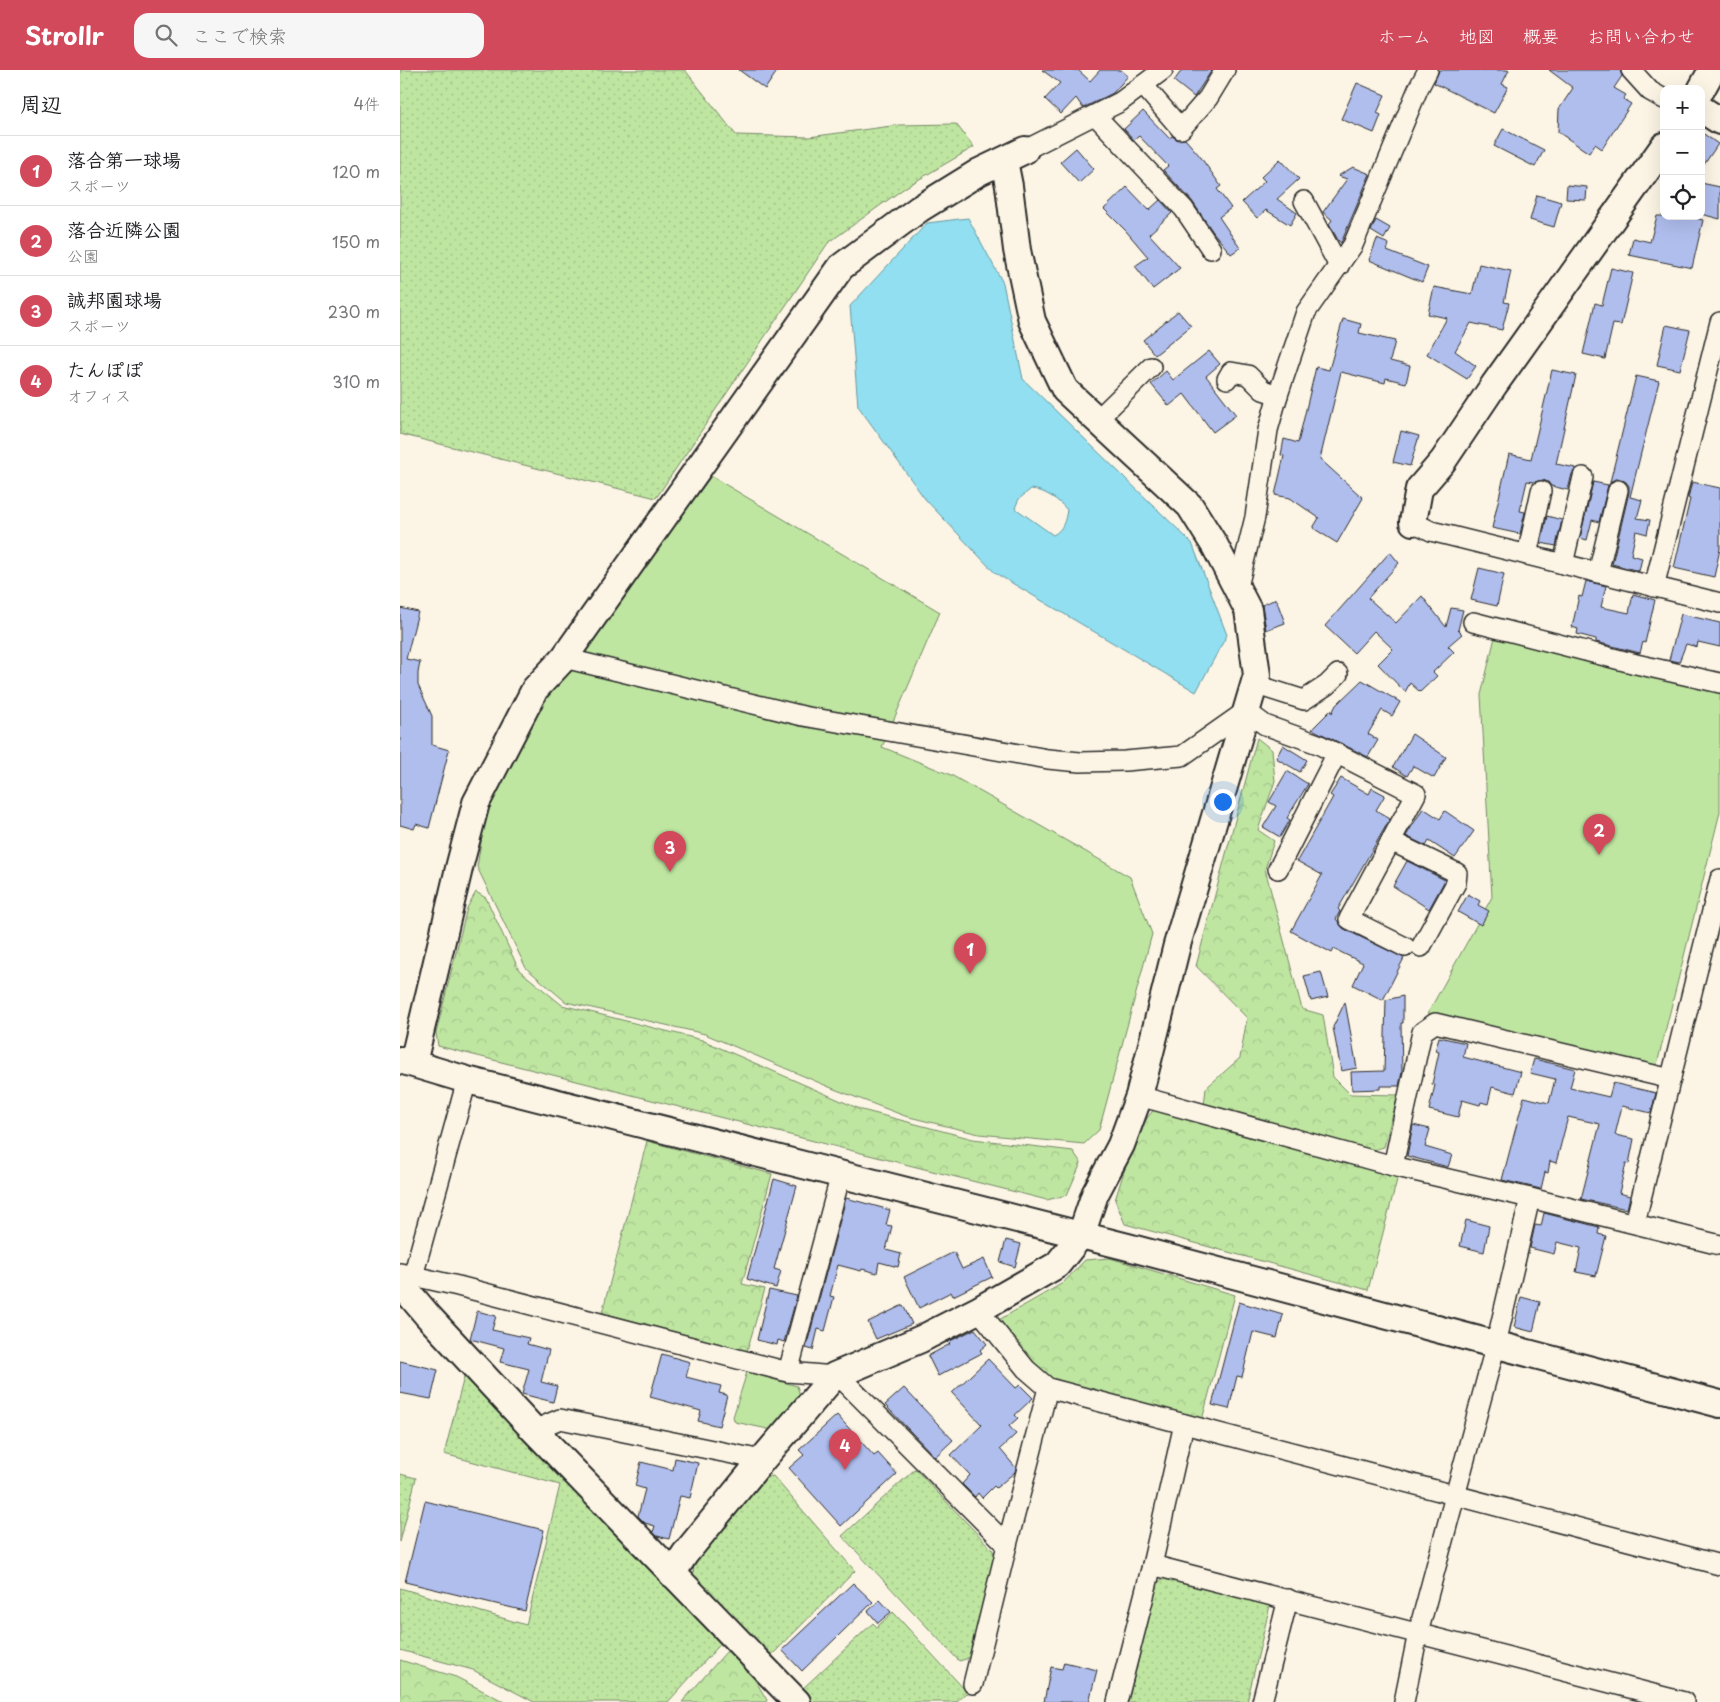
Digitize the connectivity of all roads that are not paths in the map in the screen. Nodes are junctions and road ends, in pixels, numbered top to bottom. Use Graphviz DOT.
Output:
graph roads {
  1 [pos="1225,70"];
  2 [pos="1428,70"];
  3 [pos="1632,70"];
  4 [pos="1654,70"];
  5 [pos="1712,70"];
  6 [pos="1152,75"];
  7 [pos="1704,85"];
  8 [pos="1657,95"];
  9 [pos="1705,112"];
  10 [pos="1095,115"];
  11 [pos="1720,121"];
  12 [pos="1660,152"];
  13 [pos="1015,156"];
  14 [pos="1304,201"];
  15 [pos="1211,249"];
  16 [pos="1339,266"];
  17 [pos="1720,322"];
  18 [pos="1151,367"];
  19 [pos="1227,379"];
  20 [pos="1278,395"];
  21 [pos="1097,420"];
  22 [pos="1583,477"];
  23 [pos="1618,490"];
  24 [pos="1541,491"];
  25 [pos="1413,522"];
  26 [pos="1527,555"];
  27 [pos="1563,564"];
  28 [pos="1598,573"];
  29 [pos="1654,587"];
  30 [pos="1237,591"];
  31 [pos="1720,603"];
  32 [pos="1473,622"];
  33 [pos="564,658"];
  34 [pos="1338,674"];
  35 [pos="1720,683"];
  36 [pos="1254,684"];
  37 [pos="1246,711"];
  38 [pos="1337,753"];
  39 [pos="1391,841"];
  40 [pos="1278,869"];
  41 [pos="1720,879"];
  42 [pos="1714,926"];
  43 [pos="406,1062"];
  44 [pos="1671,1079"];
  45 [pos="467,1080"];
  46 [pos="1139,1096"];
  47 [pos="1393,1166"];
  48 [pos="842,1174"];
  49 [pos="1530,1198"];
  50 [pos="1635,1223"];
  51 [pos="1081,1235"];
  52 [pos="1720,1245"];
  53 [pos="404,1278"];
  54 [pos="980,1308"];
  55 [pos="1496,1344"];
  56 [pos="788,1372"];
  57 [pos="834,1376"];
  58 [pos="1048,1388"];
  59 [pos="1720,1404"];
  60 [pos="1184,1424"];
  61 [pos="534,1430"];
  62 [pos="762,1460"];
  63 [pos="1455,1496"];
  64 [pos="1007,1545"];
  65 [pos="1152,1565"];
  66 [pos="1720,1565"];
  67 [pos="672,1574"];
  68 [pos="1288,1599"];
  69 [pos="1418,1633"];
  70 [pos="973,1684"];
  71 [pos="797,1702"];
  72 [pos="1117,1702"];
  73 [pos="1262,1702"];
  74 [pos="1404,1702"];
  75 [pos="1684,1702"];
  1 -- 6 [label="street"];
  2 -- 16 [label="street"];
  3 -- 8 [label="street"];
  4 -- 8 [label="street"];
  5 -- 7 [label="street"];
  6 -- 10 [label="street"];
  9 -- 11 [label="street"];
  10 -- 13 [label="street"];
  10 -- 15 [label="street"];
  12 -- 25 [label="street"];
  13 -- 21 [label="street"];
  13 -- 33 [label="street"];
  14 -- 16 [label="street"];
  16 -- 20 [label="street"];
  17 -- 29 [label="street"];
  18 -- 21 [label="street"];
  19 -- 20 [label="street"];
  20 -- 30 [label="street"];
  21 -- 30 [label="street"];
  22 -- 27 [label="street"];
  23 -- 28 [label="street"];
  24 -- 26 [label="street"];
  25 -- 26 [label="street"];
  26 -- 27 [label="street"];
  27 -- 28 [label="street"];
  28 -- 29 [label="street"];
  29 -- 31 [label="street"];
  30 -- 36 [label="street"];
  32 -- 35 [label="street"];
  33 -- 37 [label="street"];
  33 -- 43 [label="street"];
  34 -- 36 [label="street"];
  36 -- 37 [label="street"];
  37 -- 38 [label="street"];
  37 -- 46 [label="street"];
  38 -- 39 [label="street"];
  38 -- 40 [label="street"];
  39 -- 39 [label="street"];
  41 -- 42 [label="street"];
  42 -- 44 [label="street"];
  43 -- 45 [label="street"];
  44 -- 47 [label="street"];
  44 -- 50 [label="street"];
  45 -- 48 [label="street"];
  45 -- 53 [label="street"];
  46 -- 47 [label="street"];
  46 -- 51 [label="street"];
  47 -- 49 [label="street"];
  48 -- 51 [label="street"];
  48 -- 56 [label="street"];
  49 -- 50 [label="street"];
  49 -- 55 [label="street"];
  50 -- 52 [label="street"];
  51 -- 54 [label="street"];
  51 -- 55 [label="street"];
  53 -- 56 [label="street"];
  53 -- 61 [label="street"];
  54 -- 57 [label="street"];
  54 -- 58 [label="street"];
  55 -- 59 [label="street"];
  55 -- 63 [label="street"];
  56 -- 57 [label="street"];
  57 -- 62 [label="street"];
  57 -- 64 [label="street"];
  58 -- 60 [label="street"];
  58 -- 64 [label="street"];
  60 -- 63 [label="street"];
  60 -- 65 [label="street"];
  61 -- 62 [label="street"];
  61 -- 67 [label="street"];
  62 -- 67 [label="street"];
  63 -- 66 [label="street"];
  63 -- 69 [label="street"];
  64 -- 70 [label="street"];
  65 -- 68 [label="street"];
  65 -- 72 [label="street"];
  67 -- 71 [label="street"];
  68 -- 69 [label="street"];
  68 -- 73 [label="street"];
  69 -- 74 [label="street"];
  69 -- 75 [label="street"];
}
